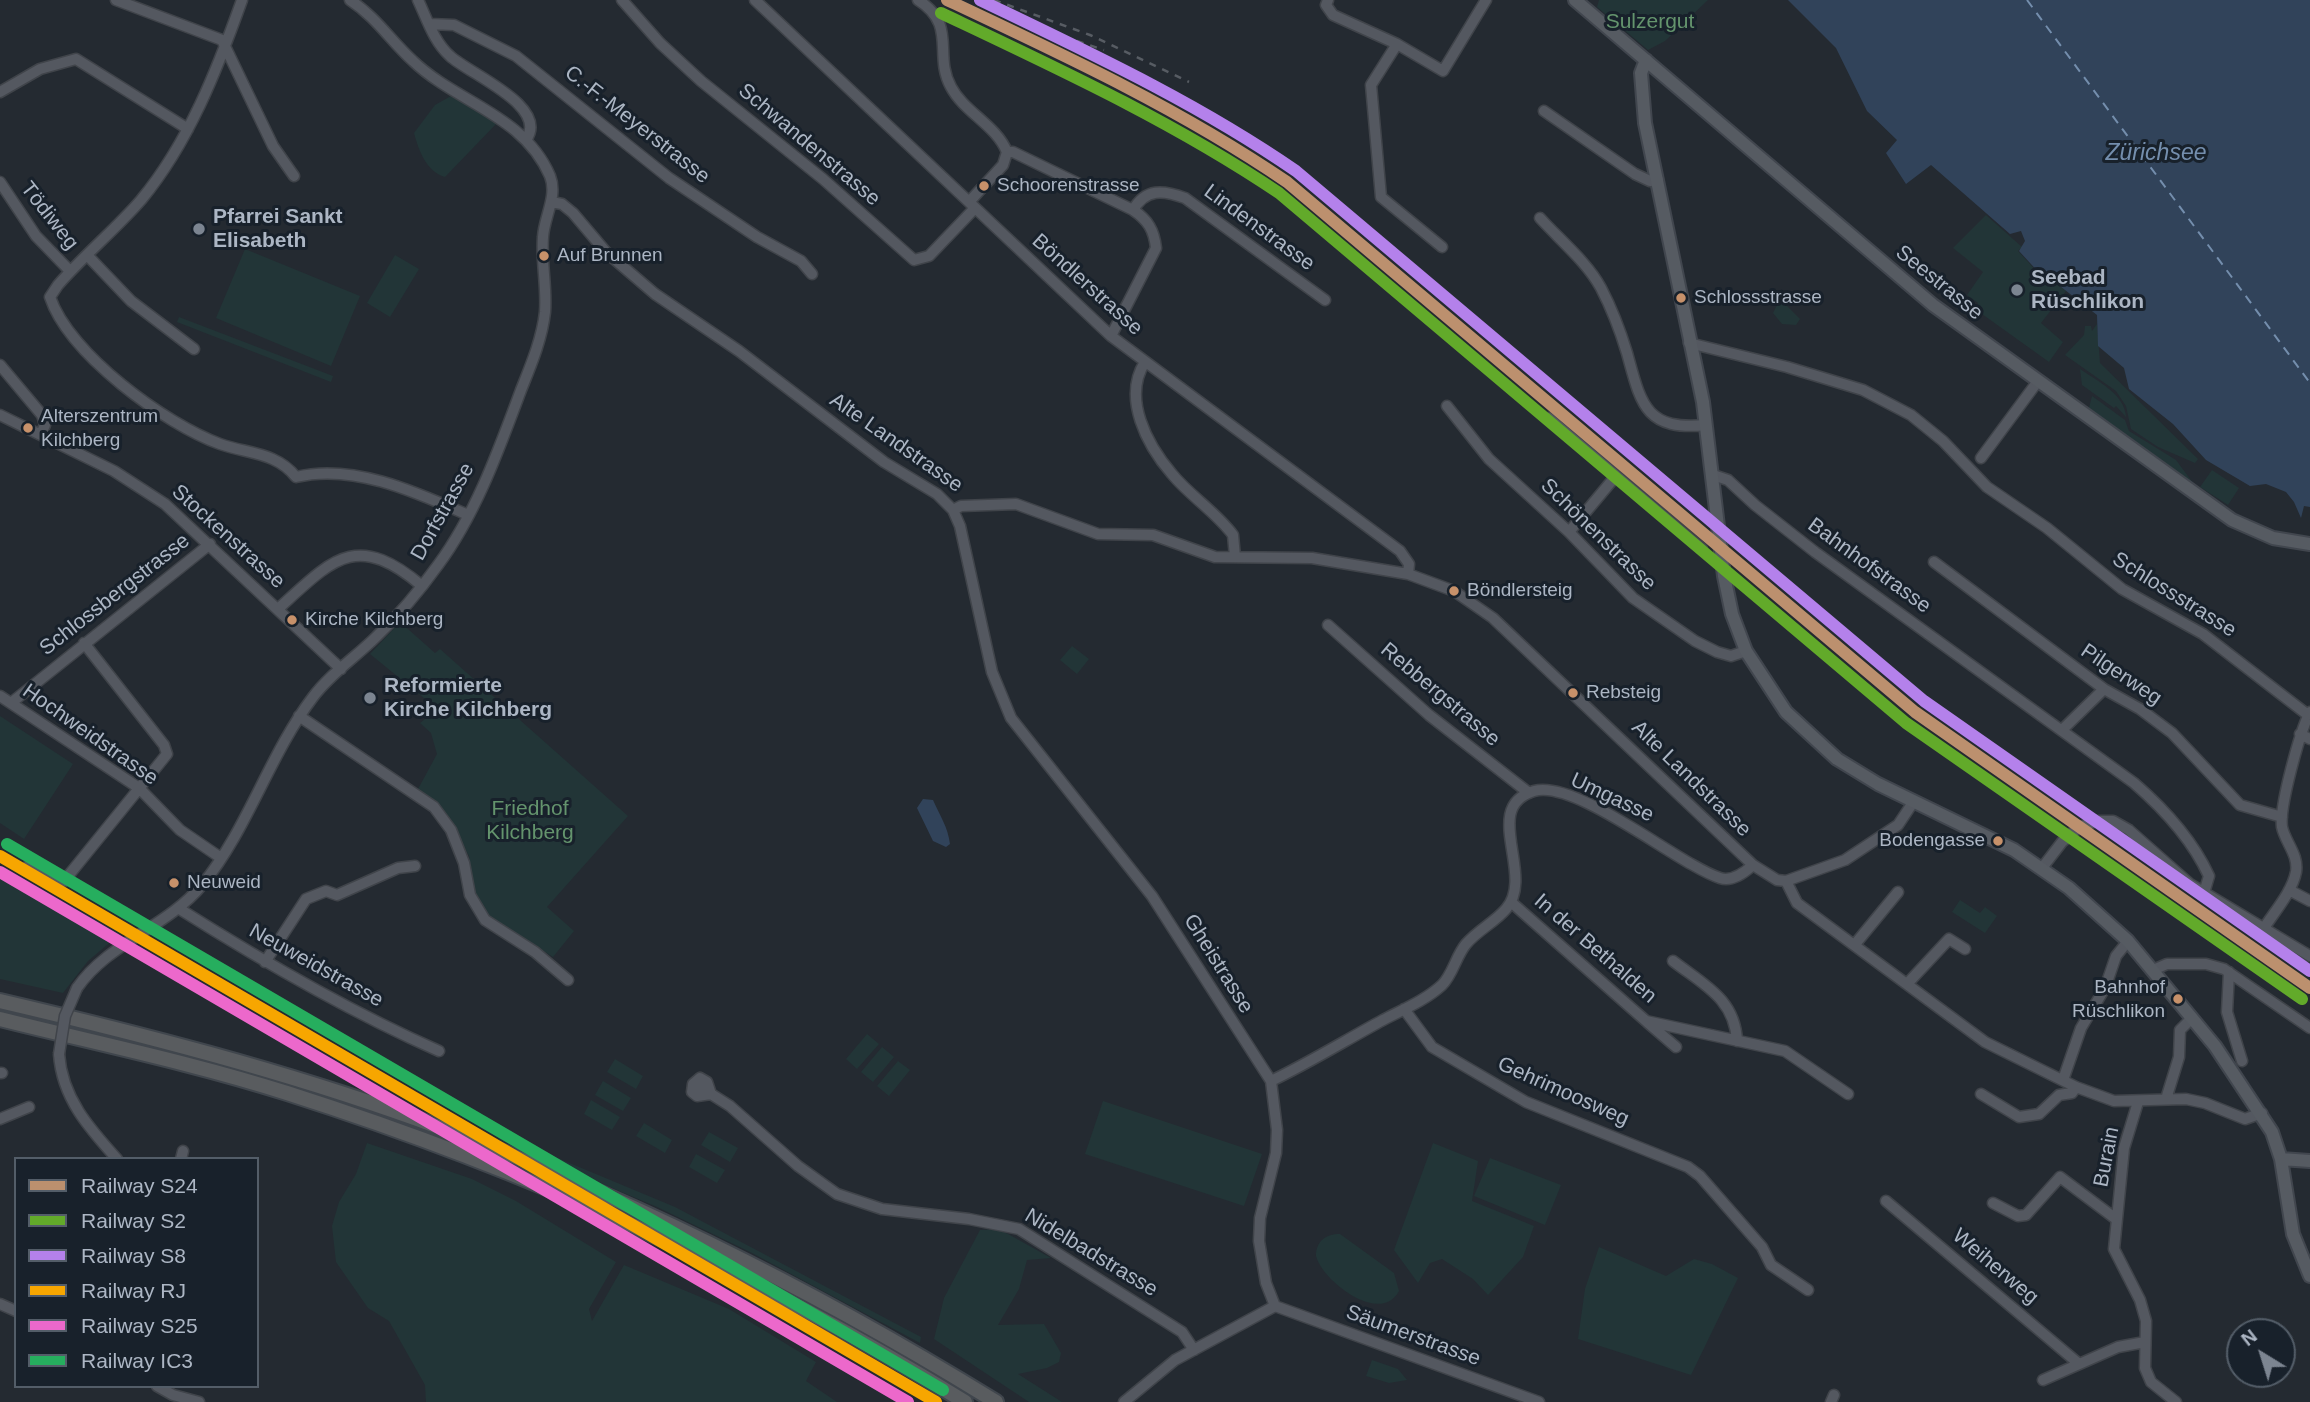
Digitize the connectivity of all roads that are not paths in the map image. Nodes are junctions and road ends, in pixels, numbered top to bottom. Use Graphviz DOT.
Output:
graph roads {
  1 [pos="116,0"];
  2 [pos="242,0"];
  3 [pos="351,0"];
  4 [pos="418,0"];
  5 [pos="622,0"];
  6 [pos="755,0"];
  7 [pos="918,0"];
  8 [pos="1486,0"];
  9 [pos="1576,0"];
  10 [pos="1327,2"];
  11 [pos="430,23"];
  12 [pos="1397,44"];
  13 [pos="226,46"];
  14 [pos="1646,60"];
  15 [pos="0,92"];
  16 [pos="1544,111"];
  17 [pos="188,129"];
  18 [pos="526,140"];
  19 [pos="1007,152"];
  20 [pos="294,176"];
  21 [pos="1658,180"];
  22 [pos="0,182"];
  23 [pos="551,202"];
  24 [pos="972,205"];
  25 [pos="1133,210"];
  26 [pos="1540,218"];
  27 [pos="1442,247"];
  28 [pos="87,255"];
  29 [pos="70,271"];
  30 [pos="812,274"];
  31 [pos="1325,300"];
  32 [pos="1111,336"];
  33 [pos="1689,343"];
  34 [pos="194,349"];
  35 [pos="1145,362"];
  36 [pos="0,365"];
  37 [pos="2038,381"];
  38 [pos="1447,406"];
  39 [pos="0,415"];
  40 [pos="1549,418"];
  41 [pos="1706,425"];
  42 [pos="41,434"];
  43 [pos="1981,458"];
  44 [pos="1713,475"];
  45 [pos="1615,477"];
  46 [pos="953,510"];
  47 [pos="468,515"];
  48 [pos="1569,531"];
  49 [pos="211,544"];
  50 [pos="2310,544"];
  51 [pos="1702,549"];
  52 [pos="1235,557"];
  53 [pos="1934,562"];
  54 [pos="1408,573"];
  55 [pos="422,586"];
  56 [pos="279,608"];
  57 [pos="1328,625"];
  58 [pos="84,643"];
  59 [pos="1746,651"];
  60 [pos="341,668"];
  61 [pos="2104,689"];
  62 [pos="0,696"];
  63 [pos="11,703"];
  64 [pos="2309,713"];
  65 [pos="299,716"];
  66 [pos="2062,730"];
  67 [pos="2305,736"];
  68 [pos="139,788"];
  69 [pos="1529,793"];
  70 [pos="1914,801"];
  71 [pos="2282,817"];
  72 [pos="221,858"];
  73 [pos="1753,865"];
  74 [pos="28,866"];
  75 [pos="415,866"];
  76 [pos="2042,868"];
  77 [pos="1786,881"];
  78 [pos="2289,890"];
  79 [pos="1898,892"];
  80 [pos="2204,893"];
  81 [pos="2310,901"];
  82 [pos="1511,902"];
  83 [pos="178,908"];
  84 [pos="2264,928"];
  85 [pos="2128,941"];
  86 [pos="1856,943"];
  87 [pos="1965,949"];
  88 [pos="2310,956"];
  89 [pos="1673,961"];
  90 [pos="265,962"];
  91 [pos="2153,970"];
  92 [pos="2229,972"];
  93 [pos="568,980"];
  94 [pos="1907,984"];
  95 [pos="0,1002"];
  96 [pos="1404,1009"];
  97 [pos="2193,1018"];
  98 [pos="0,1019"];
  99 [pos="1646,1021"];
  100 [pos="2310,1028"];
  101 [pos="1737,1041"];
  102 [pos="1676,1047"];
  103 [pos="439,1051"];
  104 [pos="2242,1061"];
  105 [pos="2063,1080"];
  106 [pos="1271,1081"];
  107 [pos="700,1087"];
  108 [pos="2077,1087"];
  109 [pos="1848,1094"];
  110 [pos="1981,1094"];
  111 [pos="2166,1099"];
  112 [pos="2138,1102"];
  113 [pos="29,1107"];
  114 [pos="2262,1114"];
  115 [pos="0,1119"];
  116 [pos="115,1157"];
  117 [pos="2281,1159"];
  118 [pos="2310,1161"];
  119 [pos="1886,1201"];
  120 [pos="1993,1203"];
  121 [pos="2116,1219"];
  122 [pos="2310,1276"];
  123 [pos="1808,1290"];
  124 [pos="1275,1306"];
  125 [pos="2145,1342"];
  126 [pos="1194,1350"];
  127 [pos="2078,1363"];
  128 [pos="2043,1380"];
  129 [pos="160,1388"];
  130 [pos="176,1399"];
  131 [pos="199,1402"];
  132 [pos="965,1402"];
  133 [pos="996,1402"];
  134 [pos="1124,1402"];
  135 [pos="1539,1402"];
  136 [pos="2176,1402"];
  1 -- 13 [label="street"];
  2 -- 13 [label="street"];
  3 -- 18 [label="street"];
  4 -- 11 [label="street, Dorfstrasse"];
  5 -- 24 [label="street, Schwandenstrasse"];
  6 -- 24 [label="street, Böndlerstrasse"];
  7 -- 19 [label="street"];
  8 -- 12 [label="street"];
  9 -- 14 [label="main road, Seestrasse"];
  10 -- 12 [label="street"];
  11 -- 18 [label="street, Dorfstrasse"];
  11 -- 30 [label="street, C.-F.-Meyerstrasse"];
  12 -- 27 [label="street"];
  13 -- 17 [label="street"];
  13 -- 20 [label="street"];
  14 -- 21 [label="main road"];
  14 -- 37 [label="main road, Seestrasse"];
  15 -- 17 [label="street"];
  16 -- 21 [label="street"];
  17 -- 28 [label="street"];
  18 -- 23 [label="street, Dorfstrasse"];
  19 -- 24 [label="street"];
  19 -- 25 [label="street"];
  21 -- 33 [label="main road"];
  22 -- 29 [label="street, Tödiweg"];
  23 -- 46 [label="street, Alte Landstrasse"];
  23 -- 47 [label="street, Dorfstrasse"];
  24 -- 32 [label="street, Böndlerstrasse"];
  25 -- 31 [label="street, Lindenstrasse"];
  25 -- 32 [label="street"];
  26 -- 41 [label="street"];
  28 -- 29 [label="street"];
  28 -- 34 [label="street"];
  29 -- 47 [label="street"];
  32 -- 35 [label="street, Böndlerstrasse"];
  33 -- 41 [label="main road"];
  33 -- 64 [label="street, Schlossstrasse"];
  35 -- 52 [label="street"];
  35 -- 54 [label="street, Böndlerstrasse"];
  36 -- 42 [label="street"];
  37 -- 43 [label="street"];
  37 -- 50 [label="main road, Seestrasse"];
  38 -- 48 [label="street, Schönenstrasse"];
  39 -- 42 [label="street, Stockenstrasse"];
  40 -- 45 [label="street"];
  41 -- 44 [label="main road"];
  42 -- 49 [label="street, Stockenstrasse"];
  44 -- 59 [label="main road"];
  44 -- 66 [label="street, Bahnhofstrasse"];
  45 -- 48 [label="street"];
  45 -- 51 [label="street"];
  46 -- 52 [label="street, Alte Landstrasse"];
  46 -- 106 [label="street, Gheistrasse"];
  47 -- 55 [label="street, Dorfstrasse"];
  48 -- 59 [label="street, Schönenstrasse"];
  49 -- 56 [label="street, Stockenstrasse"];
  49 -- 58 [label="street, Schlossbergstrasse"];
  52 -- 54 [label="street, Alte Landstrasse"];
  53 -- 61 [label="street, Pilgerweg"];
  54 -- 73 [label="street, Alte Landstrasse"];
  55 -- 56 [label="street"];
  55 -- 60 [label="street, Dorfstrasse"];
  56 -- 60 [label="street, Stockenstrasse"];
  57 -- 69 [label="street, Rebbergstrasse"];
  58 -- 63 [label="street, Schlossbergstrasse"];
  58 -- 68 [label="street"];
  59 -- 70 [label="main road"];
  60 -- 65 [label="street, Dorfstrasse"];
  61 -- 66 [label="street"];
  61 -- 71 [label="street, Pilgerweg"];
  62 -- 63 [label="street, Hochweidstrasse"];
  63 -- 68 [label="street, Hochweidstrasse"];
  64 -- 67 [label="street"];
  65 -- 72 [label="street, Dorfstrasse"];
  65 -- 93 [label="street"];
  66 -- 80 [label="street, Bahnhofstrasse"];
  67 -- 71 [label="street"];
  68 -- 72 [label="street, Hochweidstrasse"];
  68 -- 74 [label="street"];
  69 -- 73 [label="street, Umgasse"];
  69 -- 82 [label="street"];
  70 -- 76 [label="main road"];
  70 -- 77 [label="street"];
  71 -- 78 [label="street"];
  72 -- 83 [label="street, Dorfstrasse"];
  73 -- 77 [label="street, Alte Landstrasse"];
  75 -- 90 [label="street"];
  76 -- 80 [label="street"];
  76 -- 85 [label="main road"];
  77 -- 86 [label="street, Alte Landstrasse"];
  78 -- 81 [label="street"];
  78 -- 84 [label="street"];
  79 -- 86 [label="street"];
  80 -- 84 [label="street"];
  82 -- 96 [label="street"];
  82 -- 99 [label="street, In der Bethalden"];
  83 -- 90 [label="street, Neuweidstrasse"];
  83 -- 116 [label="street, Dorfstrasse, bridge"];
  84 -- 88 [label="street"];
  85 -- 91 [label="main road"];
  85 -- 105 [label="street"];
  86 -- 94 [label="street, Alte Landstrasse"];
  87 -- 94 [label="street"];
  89 -- 101 [label="street"];
  90 -- 103 [label="street, Neuweidstrasse"];
  91 -- 92 [label="street"];
  91 -- 97 [label="main road"];
  92 -- 100 [label="street"];
  92 -- 104 [label="street"];
  94 -- 105 [label="street, Alte Landstrasse"];
  95 -- 133 [label="highway"];
  96 -- 106 [label="street"];
  96 -- 123 [label="street, Gehrimoosweg"];
  97 -- 111 [label="street"];
  97 -- 114 [label="main road"];
  98 -- 132 [label="highway"];
  99 -- 101 [label="street, In der Bethalden"];
  99 -- 102 [label="street"];
  101 -- 109 [label="street, In der Bethalden"];
  105 -- 108 [label="street, Alte Landstrasse"];
  106 -- 124 [label="street, Gheistrasse"];
  107 -- 126 [label="street, Nidelbadstrasse"];
  108 -- 110 [label="street"];
  108 -- 112 [label="street, Alte Landstrasse"];
  111 -- 112 [label="street, Alte Landstrasse"];
  111 -- 114 [label="street, Alte Landstrasse"];
  112 -- 121 [label="street, Burain"];
  113 -- 115 [label="street"];
  114 -- 117 [label="main road"];
  117 -- 118 [label="main road"];
  117 -- 122 [label="main road"];
  119 -- 127 [label="street, Weiherweg"];
  120 -- 121 [label="street, Burain"];
  121 -- 125 [label="street, Burain"];
  124 -- 126 [label="street"];
  124 -- 135 [label="street, Säumerstrasse"];
  125 -- 127 [label="street"];
  125 -- 136 [label="street, Burain"];
  126 -- 134 [label="street"];
  127 -- 128 [label="street"];
  129 -- 130 [label="street"];
  130 -- 131 [label="street"];
}
